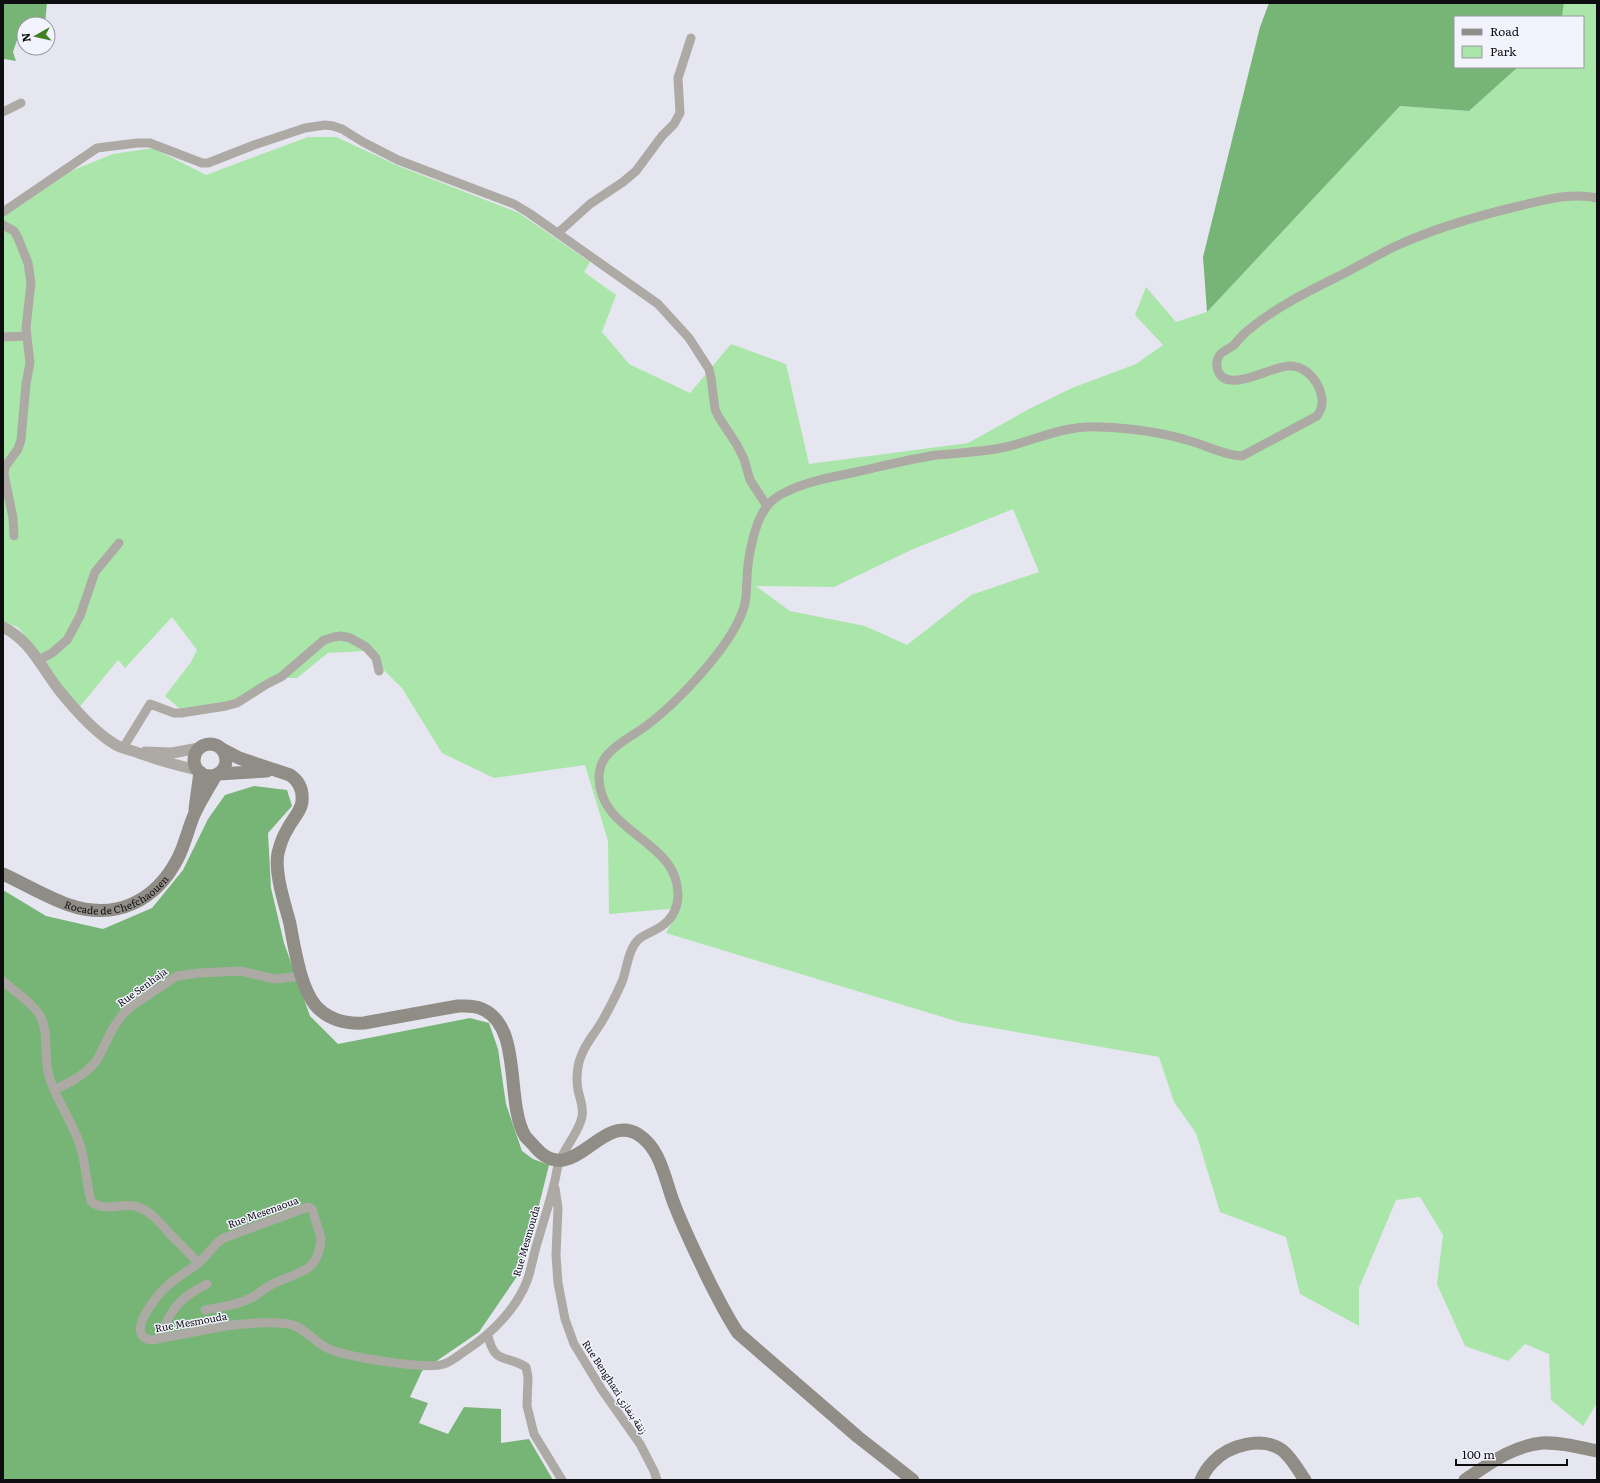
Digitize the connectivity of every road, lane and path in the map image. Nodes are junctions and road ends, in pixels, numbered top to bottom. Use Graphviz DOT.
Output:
graph roads {
  1 [pos="691,38"];
  2 [pos="21,103"];
  3 [pos="3,112"];
  4 [pos="1597,198"];
  5 [pos="3,212"];
  6 [pos="3,225"];
  7 [pos="558,233"];
  8 [pos="26,336"];
  9 [pos="3,337"];
  10 [pos="767,506"];
  11 [pos="14,536"];
  12 [pos="119,544"];
  13 [pos="3,627"];
  14 [pos="39,660"];
  15 [pos="379,671"];
  16 [pos="124,748"];
  17 [pos="199,748"];
  18 [pos="222,749"];
  19 [pos="134,752"];
  20 [pos="198,771"];
  21 [pos="276,771"];
  22 [pos="217,775"];
  23 [pos="194,815"];
  24 [pos="3,874"];
  25 [pos="301,976"];
  26 [pos="3,981"];
  27 [pos="54,1090"];
  28 [pos="559,1161"];
  29 [pos="554,1183"];
  30 [pos="199,1263"];
  31 [pos="207,1284"];
  32 [pos="205,1310"];
  33 [pos="488,1336"];
  34 [pos="158,1339"];
  35 [pos="1597,1451"];
  36 [pos="562,1480"];
  37 [pos="657,1480"];
  38 [pos="913,1480"];
  39 [pos="1201,1480"];
  40 [pos="1305,1480"];
  41 [pos="1465,1480"];
  1 -- 7 [label="street"];
  2 -- 3 [label="street"];
  4 -- 10 [label="street"];
  5 -- 7 [label="street"];
  6 -- 8 [label="street"];
  7 -- 10 [label="street"];
  8 -- 9 [label="street"];
  8 -- 11 [label="street"];
  10 -- 28 [label="street, Rue Mesmouda"];
  12 -- 14 [label="street"];
  13 -- 14 [label="street"];
  14 -- 16 [label="street"];
  15 -- 16 [label="street"];
  16 -- 19 [label="street"];
  17 -- 18 [label="main road"];
  17 -- 19 [label="street"];
  17 -- 20 [label="main road"];
  18 -- 21 [label="main road"];
  18 -- 22 [label="main road"];
  19 -- 20 [label="street"];
  20 -- 22 [label="main road"];
  20 -- 23 [label="main road, Rocade de Chefchaouen"];
  21 -- 22 [label="main road"];
  21 -- 25 [label="main road"];
  22 -- 23 [label="main road, Rocade de Chefchaouen"];
  23 -- 24 [label="main road, Rocade de Chefchaouen"];
  25 -- 27 [label="street, Rue Senhaja"];
  25 -- 28 [label="main road"];
  26 -- 27 [label="street"];
  27 -- 30 [label="street"];
  28 -- 29 [label="street, Rue Mesmouda"];
  28 -- 38 [label="main road"];
  29 -- 33 [label="street, Rue Mesmouda"];
  29 -- 37 [label="street, Rue Benghazi زنقة بنغازي"];
  30 -- 32 [label="street, Rue Mesenaoua"];
  30 -- 34 [label="street, Rue Mesmouda"];
  31 -- 34 [label="street"];
  33 -- 34 [label="street, Rue Mesmouda"];
  33 -- 36 [label="street"];
  35 -- 41 [label="main road"];
  39 -- 40 [label="main road"];
}
